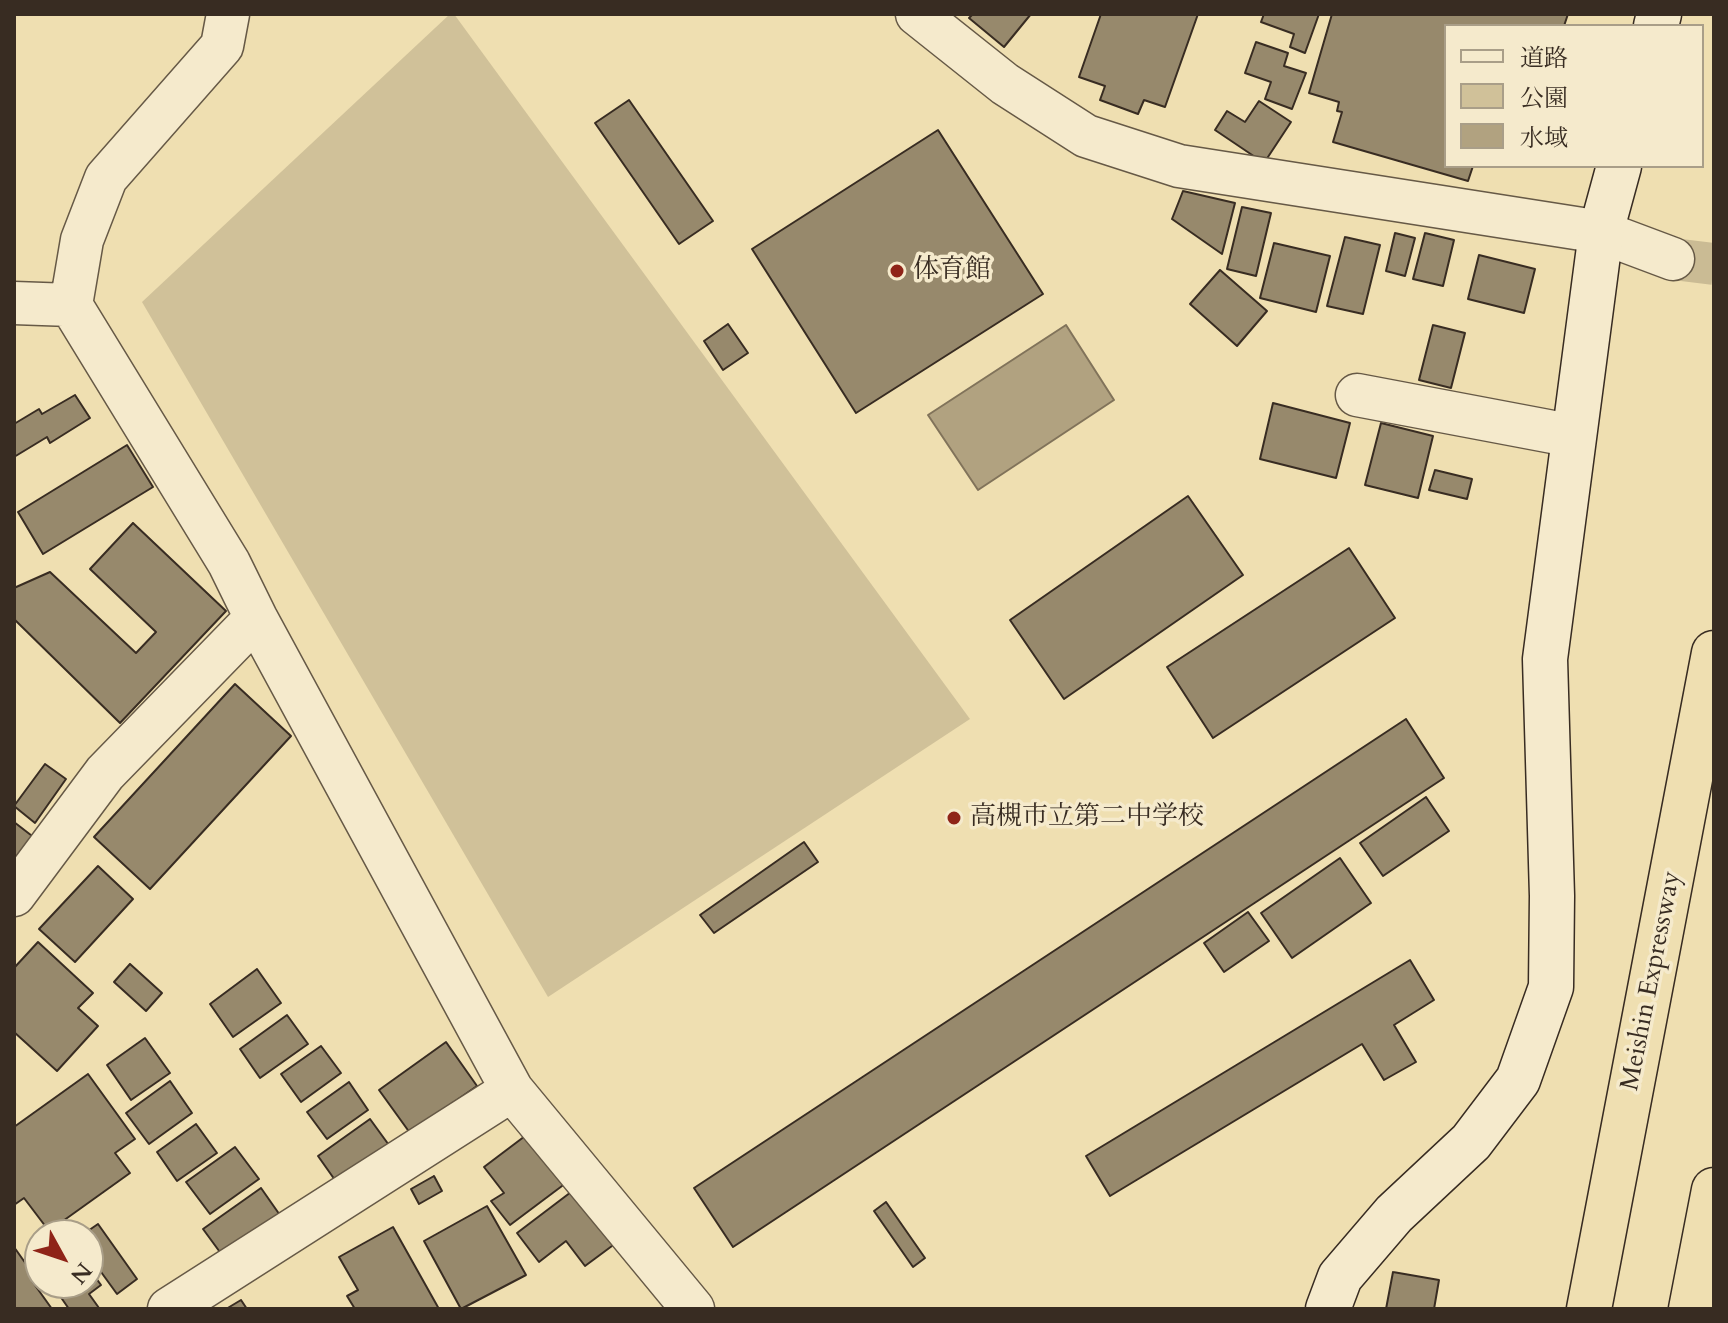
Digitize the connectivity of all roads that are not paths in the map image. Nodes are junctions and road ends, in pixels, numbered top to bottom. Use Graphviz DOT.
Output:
graph roads {
  1 [pos="228,14"];
  2 [pos="917,14"];
  3 [pos="1618,168"];
  4 [pos="1601,232"];
  5 [pos="1673,259"];
  6 [pos="14,303"];
  7 [pos="71,305"];
  8 [pos="1357,395"];
  9 [pos="1574,436"];
  10 [pos="256,618"];
  11 [pos="1714,653"];
  12 [pos="14,895"];
  13 [pos="512,1090"];
  14 [pos="1714,1190"];
  15 [pos="169,1309"];
  16 [pos="693,1309"];
  17 [pos="1328,1309"];
  18 [pos="1589,1309"];
  19 [pos="1691,1309"];
  1 -- 7 [label="street"];
  2 -- 4 [label="street"];
  3 -- 4 [label="street"];
  4 -- 5 [label="street"];
  4 -- 9 [label="street"];
  6 -- 7 [label="street"];
  7 -- 10 [label="street"];
  8 -- 9 [label="street"];
  9 -- 17 [label="street"];
  10 -- 12 [label="street"];
  10 -- 13 [label="street"];
  11 -- 18 [label="highway, Meishin Expressway"];
  13 -- 15 [label="street"];
  13 -- 16 [label="street"];
  14 -- 19 [label="highway"];
}
